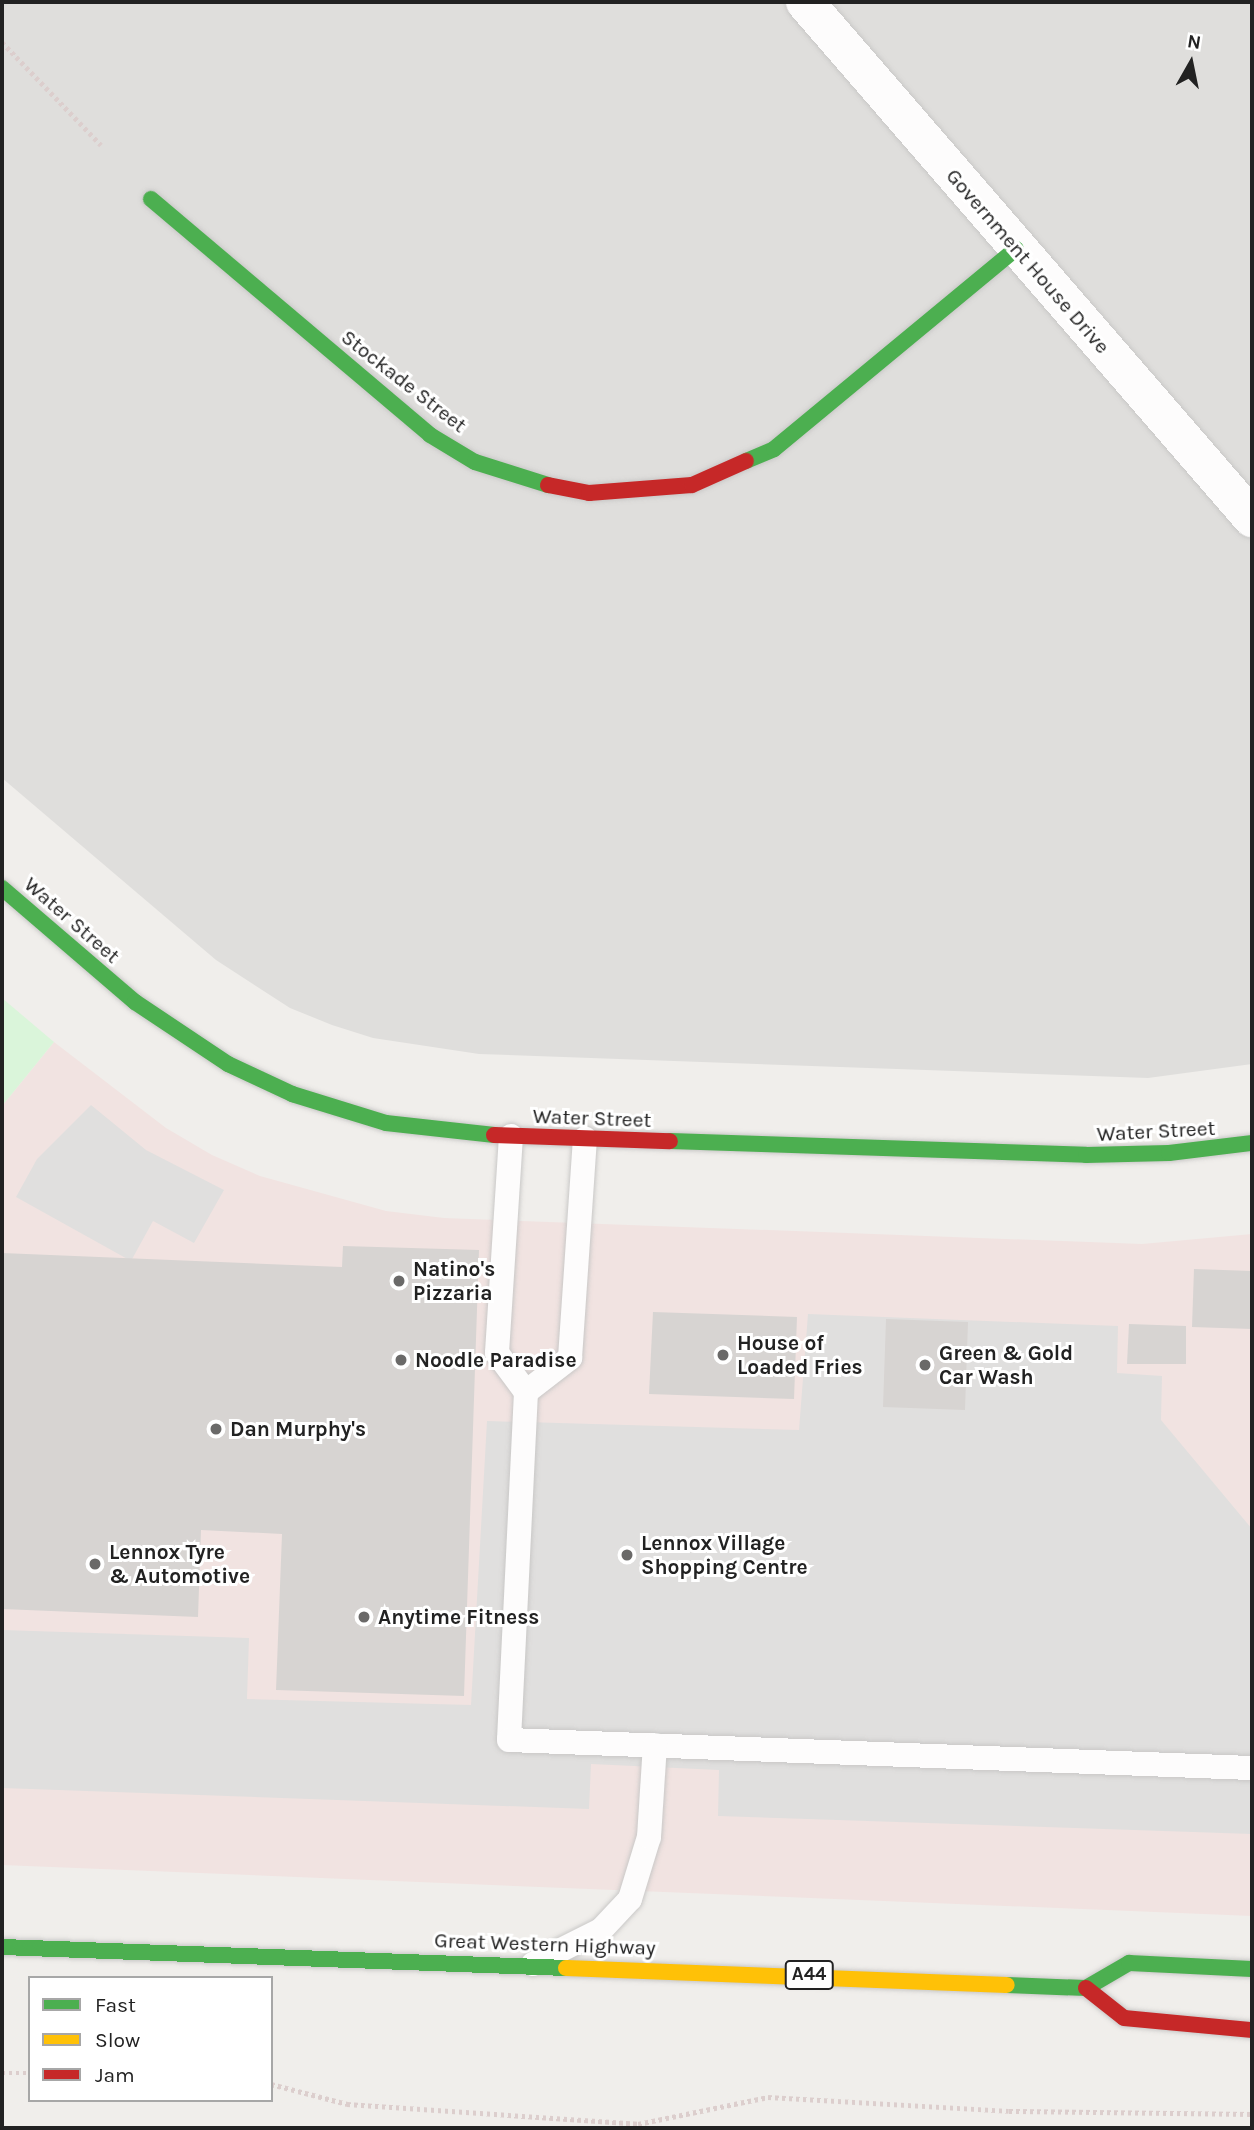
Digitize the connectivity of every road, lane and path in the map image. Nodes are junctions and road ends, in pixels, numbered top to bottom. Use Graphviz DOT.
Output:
graph roads {
  1 [pos="805,2"];
  2 [pos="2,42"];
  3 [pos="101,145"];
  4 [pos="151,199"];
  5 [pos="1016,249"];
  6 [pos="1252,518"];
  7 [pos="2,888"];
  8 [pos="511,1136"];
  9 [pos="585,1139"];
  10 [pos="1252,1143"];
  11 [pos="526,1392"];
  12 [pos="655,1745"];
  13 [pos="1252,1768"];
  14 [pos="2,1947"];
  15 [pos="532,1964"];
  16 [pos="1252,1969"];
  17 [pos="1086,1988"];
  18 [pos="1252,2030"];
  19 [pos="2,2073"];
  20 [pos="28,2073"];
  21 [pos="273,2085"];
  22 [pos="1252,2114"];
  1 -- 5 [label="street, Government House Drive"];
  2 -- 3 [label="path"];
  4 -- 5 [label="main road, Stockade Street"];
  5 -- 6 [label="street, Government House Drive"];
  7 -- 8 [label="main road, Water Street"];
  8 -- 9 [label="main road, Water Street"];
  8 -- 11 [label="lane"];
  9 -- 10 [label="main road, Water Street"];
  9 -- 11 [label="lane"];
  11 -- 12 [label="lane"];
  12 -- 13 [label="lane"];
  12 -- 15 [label="lane"];
  14 -- 15 [label="main road, Great Western Highway / A44"];
  15 -- 17 [label="main road, Great Western Highway / A44"];
  16 -- 17 [label="main road"];
  17 -- 18 [label="main road"];
  19 -- 20 [label="path"];
  21 -- 22 [label="path"];
}
